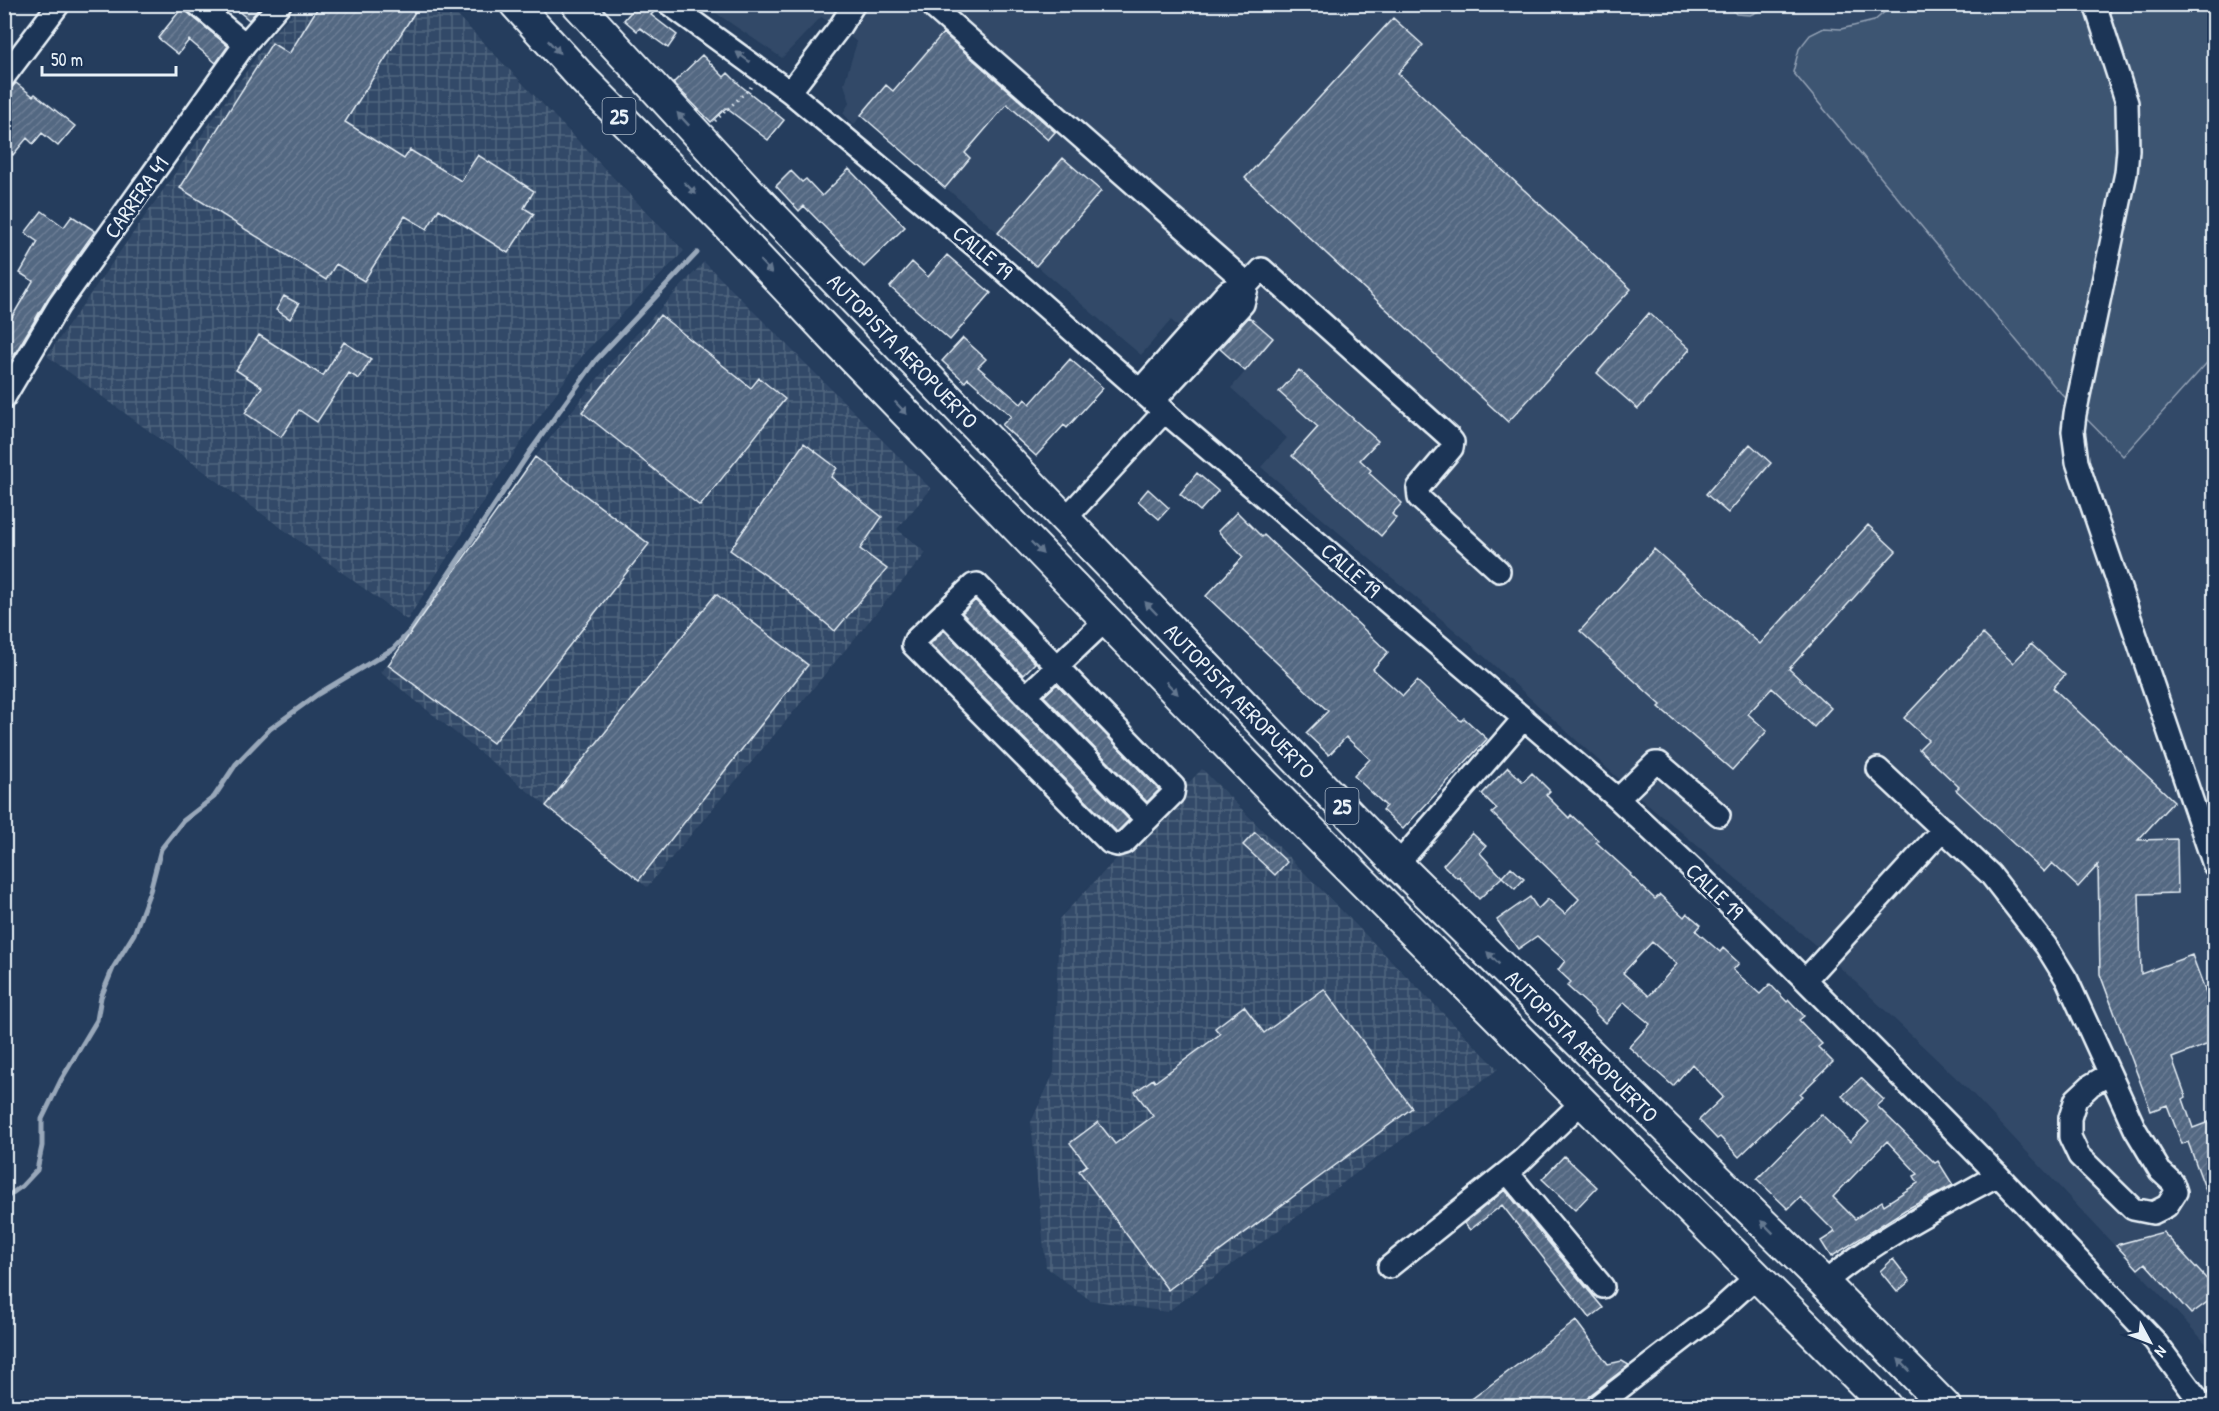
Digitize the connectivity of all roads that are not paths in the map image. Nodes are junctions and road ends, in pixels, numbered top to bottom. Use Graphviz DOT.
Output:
graph roads {
  1 [pos="59,4"];
  2 [pos="197,4"];
  3 [pos="280,4"];
  4 [pos="514,4"];
  5 [pos="577,4"];
  6 [pos="669,4"];
  7 [pos="854,4"];
  8 [pos="2095,4"];
  9 [pos="935,9"];
  10 [pos="245,44"];
  11 [pos="4,77"];
  12 [pos="790,92"];
  13 [pos="1248,284"];
  14 [pos="4,398"];
  15 [pos="1153,401"];
  16 [pos="1065,519"];
  17 [pos="1499,571"];
  18 [pos="944,612"];
  19 [pos="1106,620"];
  20 [pos="1057,667"];
  21 [pos="1026,696"];
  22 [pos="1524,718"];
  23 [pos="1878,769"];
  24 [pos="1618,799"];
  25 [pos="1719,815"];
  26 [pos="1147,820"];
  27 [pos="1943,829"];
  28 [pos="1398,864"];
  29 [pos="2214,865"];
  30 [pos="1805,980"];
  31 [pos="2109,1074"];
  32 [pos="1582,1102"];
  33 [pos="1507,1172"];
  34 [pos="1998,1175"];
  35 [pos="1389,1267"];
  36 [pos="1756,1277"];
  37 [pos="1824,1283"];
  38 [pos="1603,1287"];
  39 [pos="1597,1407"];
  40 [pos="1886,1407"];
  41 [pos="1945,1407"];
  42 [pos="2203,1407"];
  1 -- 11 [label="street"];
  2 -- 10 [label="street"];
  3 -- 10 [label="street, CARRERA 41"];
  4 -- 19 [label="highway, AUTOPISTA AEROPUERTO / 25, one-way"];
  16 -- 5 [label="highway, AUTOPISTA AEROPUERTO / 25, one-way"];
  12 -- 6 [label="street, CALLE 19, one-way"];
  7 -- 12 [label="street"];
  8 -- 29 [label="street"];
  9 -- 13 [label="street"];
  10 -- 14 [label="street, CARRERA 41"];
  12 -- 15 [label="street, CALLE 19"];
  13 -- 15 [label="street"];
  13 -- 17 [label="street"];
  15 -- 16 [label="street"];
  15 -- 22 [label="street, CALLE 19"];
  28 -- 16 [label="highway, AUTOPISTA AEROPUERTO / 25, one-way"];
  18 -- 20 [label="street"];
  18 -- 21 [label="street"];
  18 -- 26 [label="street"];
  19 -- 20 [label="street"];
  19 -- 32 [label="highway, AUTOPISTA AEROPUERTO / 25, one-way"];
  20 -- 21 [label="street"];
  20 -- 26 [label="street"];
  21 -- 26 [label="street"];
  22 -- 24 [label="street, CALLE 19"];
  22 -- 28 [label="street"];
  23 -- 27 [label="street"];
  24 -- 25 [label="street"];
  24 -- 30 [label="street, CALLE 19"];
  27 -- 30 [label="street"];
  27 -- 31 [label="street"];
  37 -- 28 [label="highway, AUTOPISTA AEROPUERTO / 25, one-way"];
  30 -- 34 [label="street, CALLE 19"];
  31 -- 31 [label="street"];
  32 -- 33 [label="street"];
  32 -- 36 [label="highway, AUTOPISTA AEROPUERTO / 25"];
  33 -- 35 [label="street"];
  33 -- 38 [label="street"];
  34 -- 37 [label="street"];
  34 -- 42 [label="street, CALLE 19"];
  36 -- 39 [label="street"];
  36 -- 40 [label="highway, AUTOPISTA AEROPUERTO / 25"];
  41 -- 37 [label="highway, AUTOPISTA AEROPUERTO / 25, one-way"];
}
